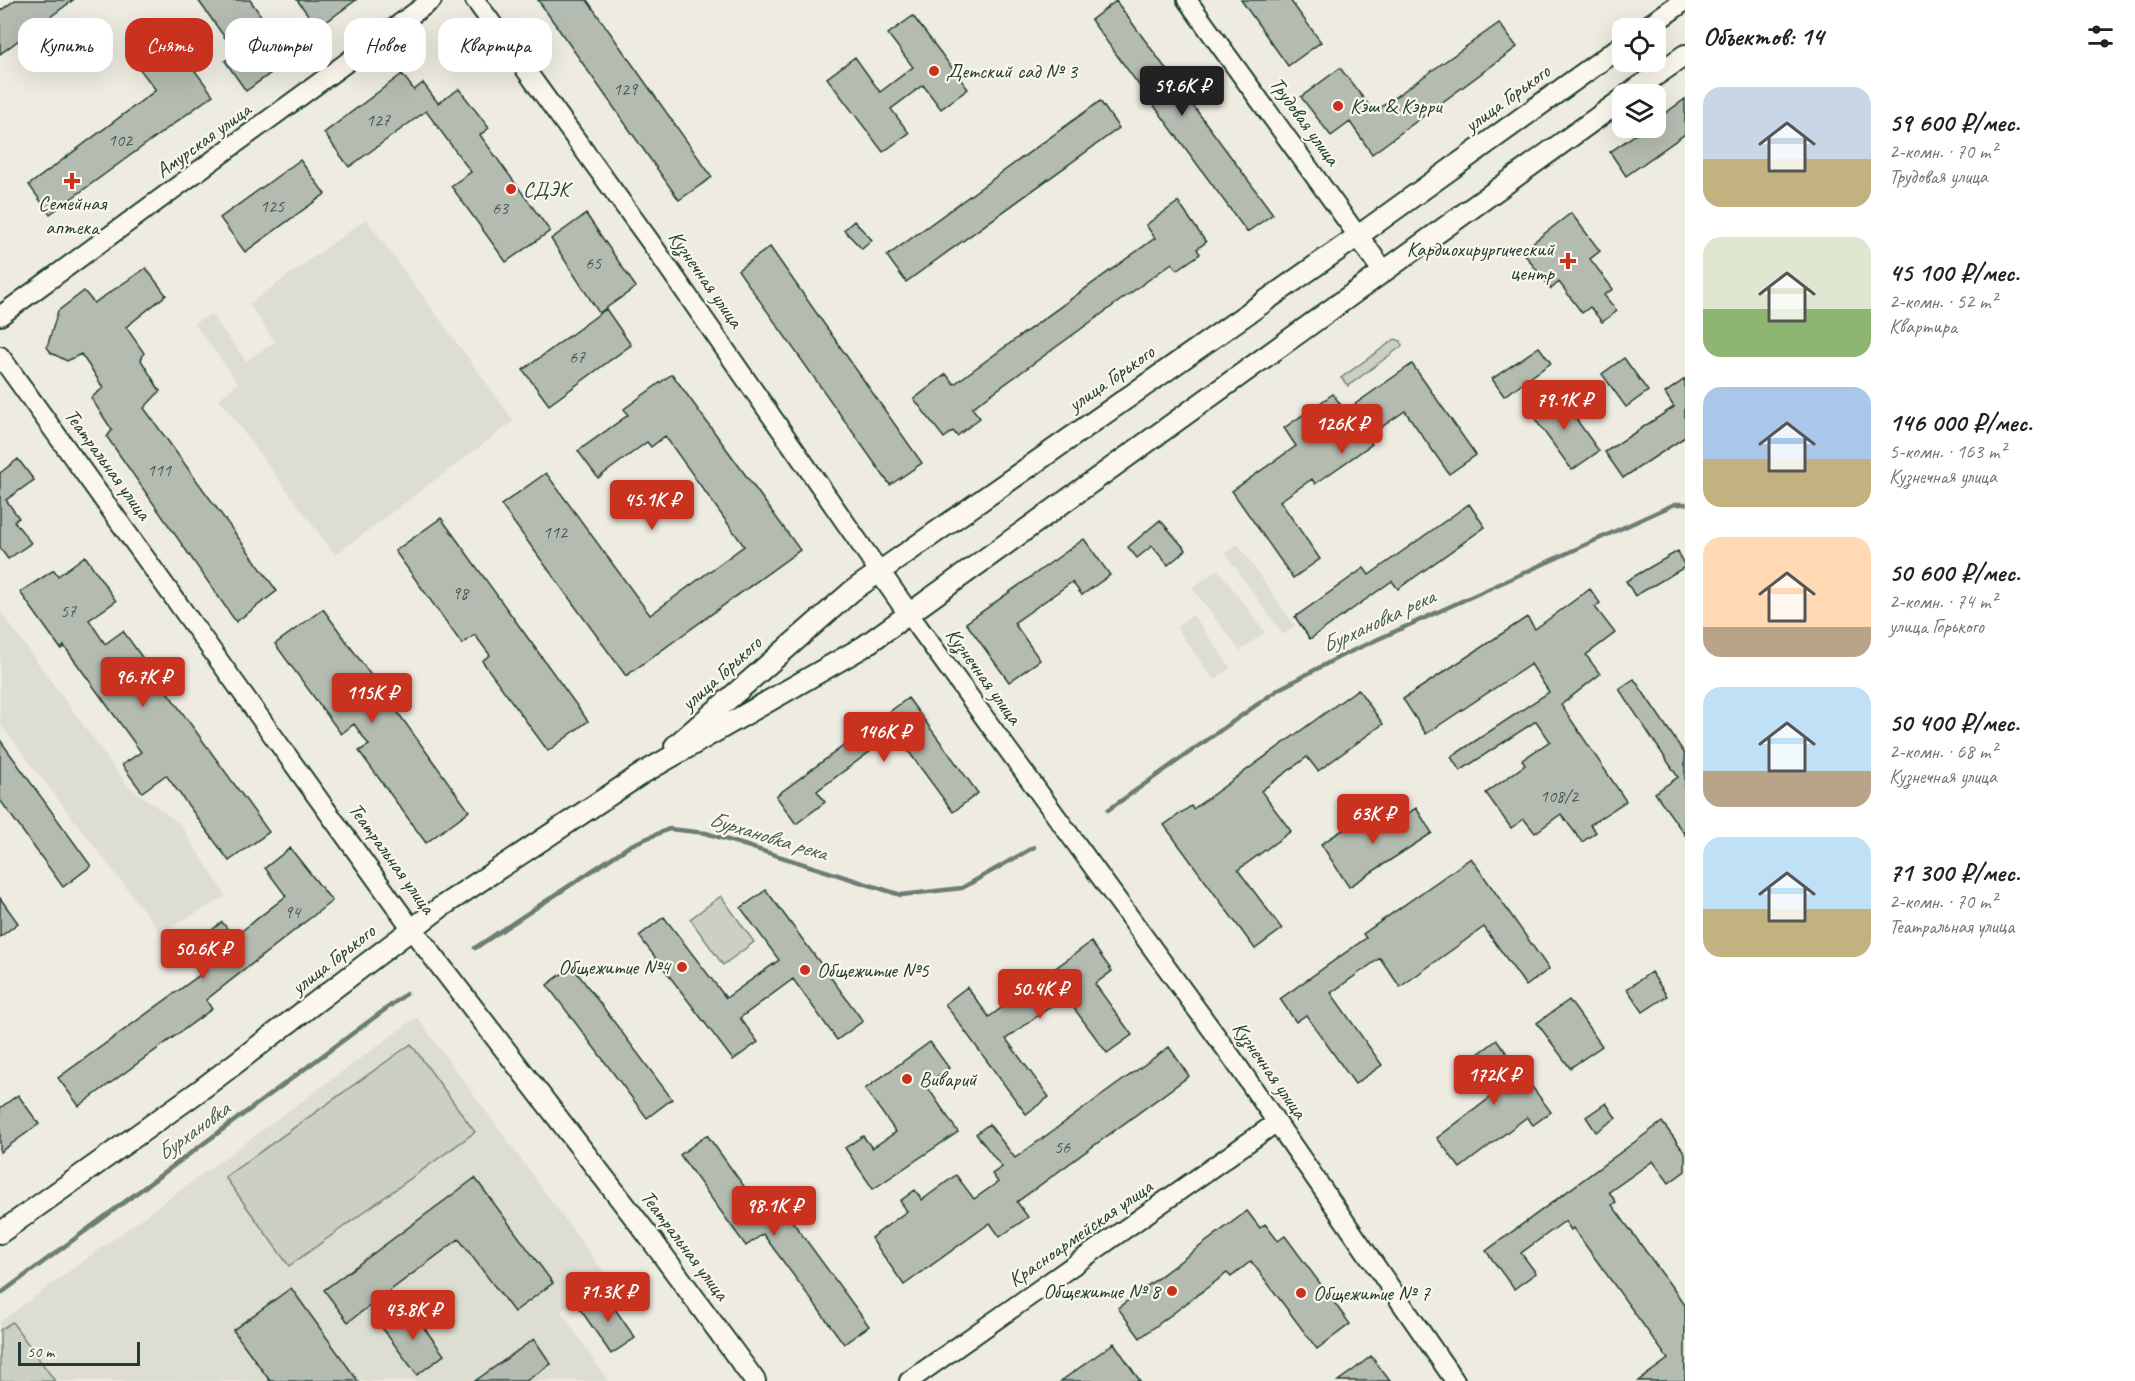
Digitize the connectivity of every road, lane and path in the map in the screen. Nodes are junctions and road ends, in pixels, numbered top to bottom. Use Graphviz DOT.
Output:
graph roads {
  1 [pos="432,0"];
  2 [pos="474,0"];
  3 [pos="1187,0"];
  4 [pos="1685,0"];
  5 [pos="1660,18"];
  6 [pos="1612,53"];
  7 [pos="1685,55"];
  8 [pos="1643,84"];
  9 [pos="1612,107"];
  10 [pos="1358,236"];
  11 [pos="1383,271"];
  12 [pos="0,316"];
  13 [pos="0,356"];
  14 [pos="879,571"];
  15 [pos="909,614"];
  16 [pos="643,773"];
  17 [pos="412,929"];
  18 [pos="1278,1122"];
  19 [pos="0,1233"];
  20 [pos="754,1381"];
  21 [pos="909,1381"];
  22 [pos="1455,1381"];
  1 -- 12 [label="street, Амурская улица"];
  2 -- 14 [label="street, Кузнечная улица"];
  3 -- 10 [label="street, Трудовая улица"];
  4 -- 5 [label="main road"];
  6 -- 10 [label="main road, улица Горького"];
  7 -- 8 [label="main road"];
  9 -- 11 [label="main road, улица Горького"];
  10 -- 11 [label="main road, Трудовая улица"];
  10 -- 14 [label="main road, улица Горького"];
  11 -- 15 [label="main road, улица Горького"];
  13 -- 17 [label="street, Театральная улица"];
  14 -- 15 [label="main road, Кузнечная улица"];
  14 -- 16 [label="main road, улица Горького"];
  15 -- 16 [label="main road, улица Горького"];
  15 -- 18 [label="street, Кузнечная улица"];
  16 -- 17 [label="main road, улица Горького"];
  17 -- 19 [label="main road, улица Горького"];
  17 -- 20 [label="main road, Театральная улица"];
  18 -- 21 [label="street, Красноармейская улица"];
  18 -- 22 [label="street, Кузнечная улица"];
}
